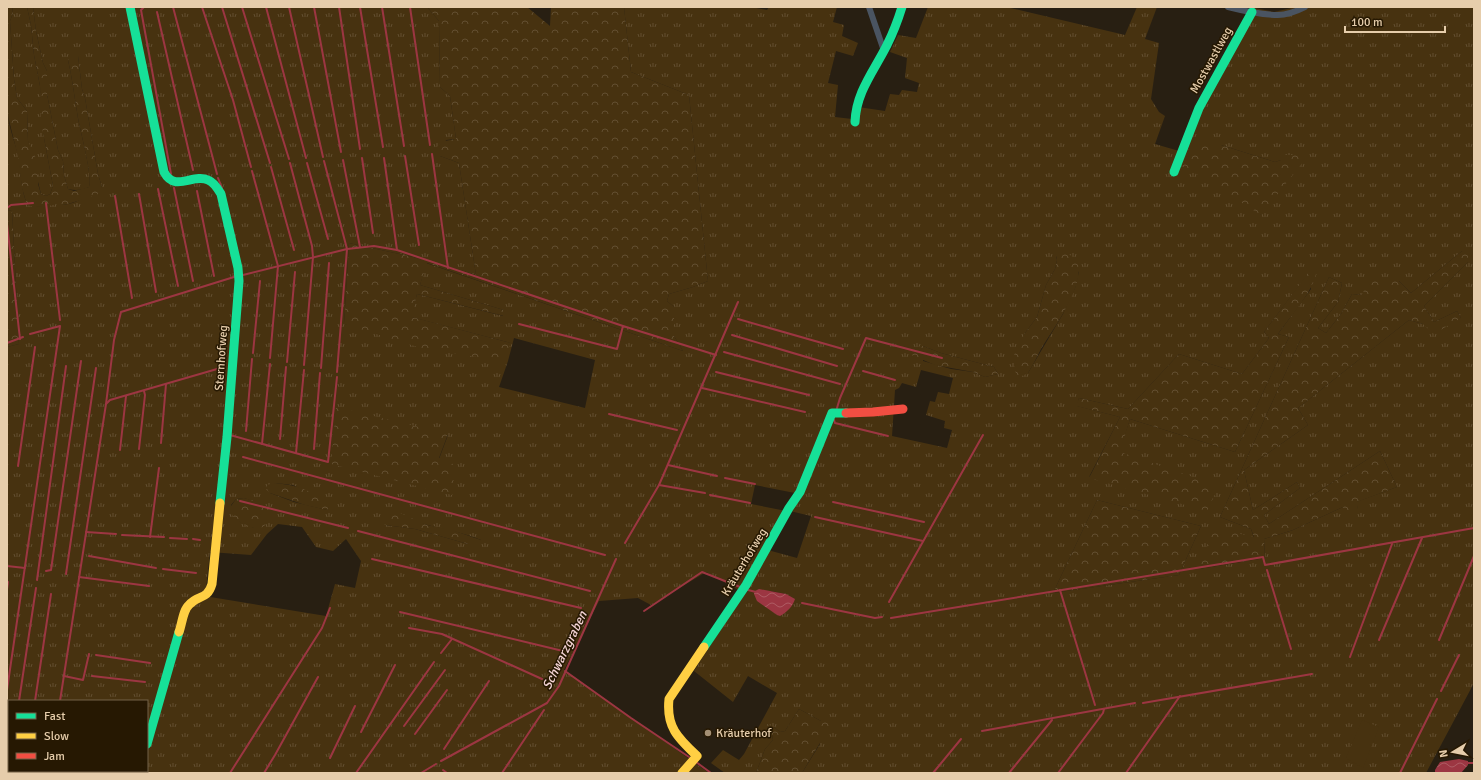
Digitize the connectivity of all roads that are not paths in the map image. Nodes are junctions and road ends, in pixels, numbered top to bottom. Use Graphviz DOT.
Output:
graph roads {
  1 [pos="130,7"];
  2 [pos="869,7"];
  3 [pos="902,7"];
  4 [pos="1228,7"];
  5 [pos="1305,7"];
  6 [pos="1252,12"];
  7 [pos="884,51"];
  8 [pos="855,122"];
  9 [pos="1174,172"];
  10 [pos="903,409"];
  11 [pos="148,741"];
  12 [pos="682,773"];
  1 -- 11 [label="street, Sternhofweg"];
  2 -- 7 [label="street"];
  3 -- 7 [label="street"];
  4 -- 6 [label="street"];
  5 -- 6 [label="street"];
  6 -- 9 [label="street, Mostwastlweg"];
  7 -- 8 [label="street"];
  10 -- 12 [label="street, Kräuterhofweg"];
}
